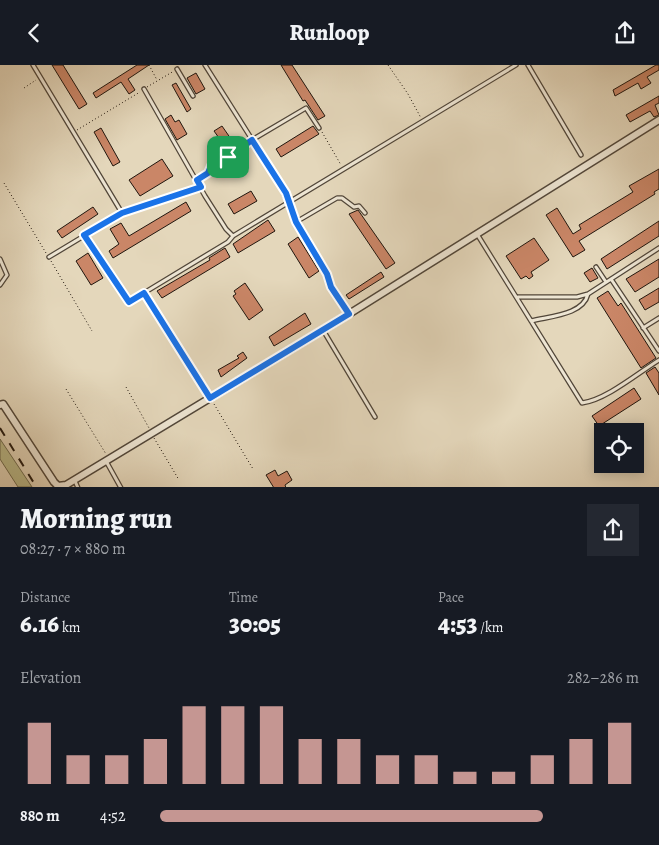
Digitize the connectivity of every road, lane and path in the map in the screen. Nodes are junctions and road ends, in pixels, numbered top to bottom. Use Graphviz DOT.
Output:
graph roads {
  1 [pos="34,65"];
  2 [pos="149,65"];
  3 [pos="205,65"];
  4 [pos="388,65"];
  5 [pos="516,65"];
  6 [pos="528,65"];
  7 [pos="177,69"];
  8 [pos="41,77"];
  9 [pos="157,80"];
  10 [pos="24,88"];
  11 [pos="144,89"];
  12 [pos="193,96"];
  13 [pos="659,120"];
  14 [pos="422,121"];
  15 [pos="319,128"];
  16 [pos="74,132"];
  17 [pos="252,140"];
  18 [pos="581,155"];
  19 [pos="228,157"];
  20 [pos="344,169"];
  21 [pos="208,173"];
  22 [pos="197,180"];
  23 [pos="4,183"];
  24 [pos="201,187"];
  25 [pos="288,201"];
  26 [pos="122,213"];
  27 [pos="365,213"];
  28 [pos="296,222"];
  29 [pos="476,234"];
  30 [pos="84,235"];
  31 [pos="233,236"];
  32 [pos="659,248"];
  33 [pos="49,257"];
  34 [pos="0,259"];
  35 [pos="596,267"];
  36 [pos="611,279"];
  37 [pos="606,281"];
  38 [pos="0,285"];
  39 [pos="144,293"];
  40 [pos="588,294"];
  41 [pos="518,297"];
  42 [pos="349,314"];
  43 [pos="659,318"];
  44 [pos="531,321"];
  45 [pos="644,328"];
  46 [pos="323,330"];
  47 [pos="92,331"];
  48 [pos="659,351"];
  49 [pos="659,360"];
  50 [pos="66,389"];
  51 [pos="210,398"];
  52 [pos="1,403"];
  53 [pos="375,417"];
  54 [pos="107,460"];
  55 [pos="253,469"];
  56 [pos="76,484"];
  57 [pos="121,487"];
  1 -- 8 [label="lane"];
  2 -- 9 [label="path"];
  3 -- 17 [label="lane"];
  4 -- 14 [label="path"];
  5 -- 14 [label="lane"];
  6 -- 18 [label="lane"];
  7 -- 9 [label="path"];
  7 -- 12 [label="lane"];
  8 -- 10 [label="path"];
  8 -- 16 [label="lane"];
  9 -- 11 [label="path"];
  11 -- 16 [label="path"];
  11 -- 22 [label="lane"];
  13 -- 29 [label="street"];
  14 -- 20 [label="lane"];
  15 -- 17 [label="lane"];
  15 -- 20 [label="path"];
  16 -- 26 [label="lane"];
  17 -- 19 [label="lane"];
  17 -- 25 [label="lane"];
  19 -- 21 [label="lane"];
  19 -- 21 [label="lane"];
  20 -- 25 [label="lane"];
  21 -- 22 [label="lane"];
  22 -- 24 [label="lane"];
  23 -- 33 [label="path"];
  24 -- 26 [label="lane"];
  24 -- 31 [label="lane"];
  25 -- 28 [label="lane"];
  25 -- 31 [label="lane"];
  26 -- 30 [label="lane"];
  27 -- 28 [label="lane"];
  28 -- 42 [label="lane"];
  29 -- 41 [label="lane"];
  29 -- 42 [label="street"];
  30 -- 33 [label="lane"];
  30 -- 39 [label="lane"];
  31 -- 39 [label="lane"];
  32 -- 36 [label="lane"];
  33 -- 47 [label="path"];
  34 -- 38 [label="lane"];
  35 -- 37 [label="lane"];
  36 -- 37 [label="lane"];
  36 -- 45 [label="lane"];
  37 -- 40 [label="lane"];
  39 -- 51 [label="path"];
  40 -- 41 [label="lane"];
  40 -- 44 [label="lane"];
  41 -- 44 [label="lane"];
  42 -- 46 [label="street"];
  43 -- 45 [label="lane"];
  44 -- 49 [label="lane"];
  45 -- 48 [label="lane"];
  46 -- 51 [label="street"];
  46 -- 53 [label="lane"];
  50 -- 54 [label="path"];
  51 -- 54 [label="street"];
  51 -- 55 [label="path"];
  52 -- 56 [label="street"];
  54 -- 56 [label="street"];
  54 -- 57 [label="lane"];
}
